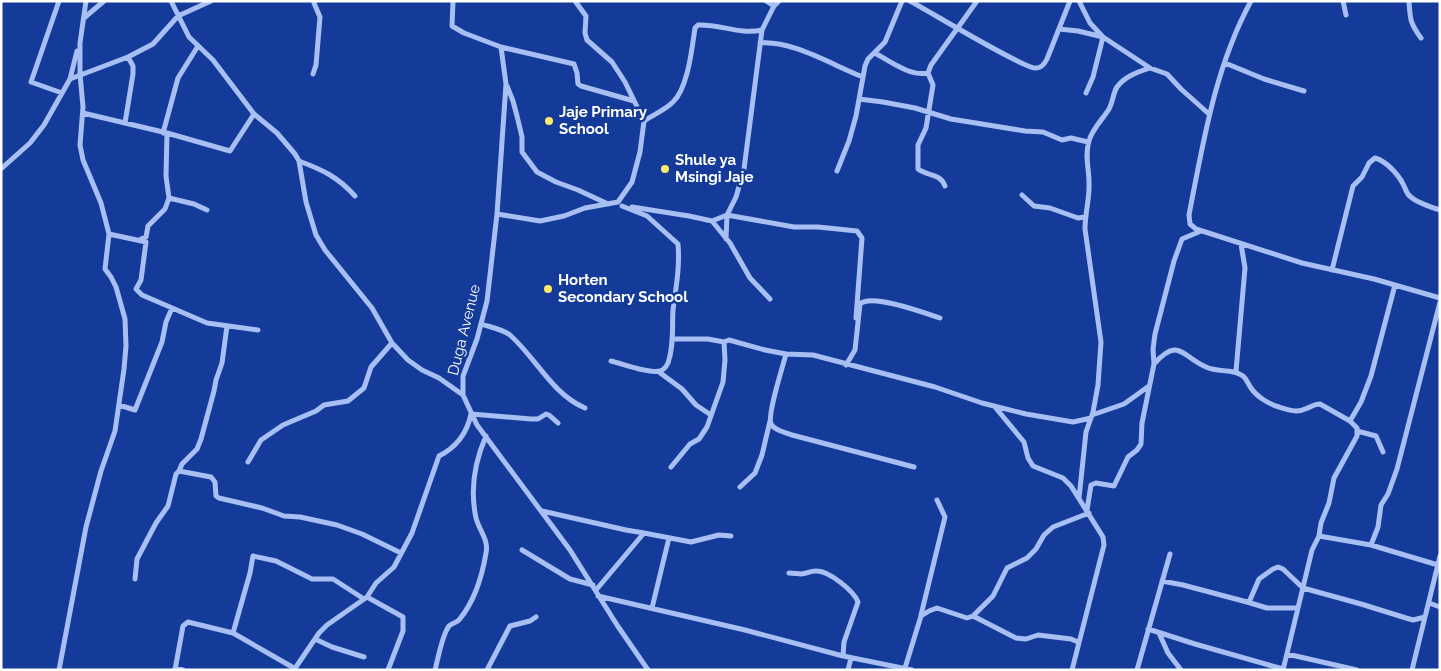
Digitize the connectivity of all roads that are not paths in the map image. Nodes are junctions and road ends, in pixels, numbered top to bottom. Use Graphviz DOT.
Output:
graph roads {
  1 [pos="59,1"];
  2 [pos="86,1"];
  3 [pos="104,1"];
  4 [pos="172,1"];
  5 [pos="211,1"];
  6 [pos="315,1"];
  7 [pos="452,1"];
  8 [pos="766,1"];
  9 [pos="779,1"];
  10 [pos="902,1"];
  11 [pos="910,1"];
  12 [pos="977,1"];
  13 [pos="1070,1"];
  14 [pos="1079,1"];
  15 [pos="1251,1"];
  16 [pos="1344,1"];
  17 [pos="1409,1"];
  18 [pos="579,3"];
  19 [pos="774,6"];
  20 [pos="1346,15"];
  21 [pos="178,16"];
  22 [pos="84,18"];
  23 [pos="958,28"];
  24 [pos="1059,29"];
  25 [pos="762,30"];
  26 [pos="1103,37"];
  27 [pos="1421,38"];
  28 [pos="80,43"];
  29 [pos="760,43"];
  30 [pos="198,46"];
  31 [pos="501,47"];
  32 [pos="875,53"];
  33 [pos="128,57"];
  34 [pos="1225,63"];
  35 [pos="1150,68"];
  36 [pos="928,73"];
  37 [pos="80,74"];
  38 [pos="312,74"];
  39 [pos="863,76"];
  40 [pos="70,79"];
  41 [pos="506,84"];
  42 [pos="1086,92"];
  43 [pos="1304,92"];
  44 [pos="62,93"];
  45 [pos="859,99"];
  46 [pos="634,101"];
  47 [pos="929,112"];
  48 [pos="83,113"];
  49 [pos="254,114"];
  50 [pos="1209,114"];
  51 [pos="644,121"];
  52 [pos="125,123"];
  53 [pos="165,133"];
  54 [pos="1088,142"];
  55 [pos="299,161"];
  56 [pos="1,169"];
  57 [pos="837,171"];
  58 [pos="946,186"];
  59 [pos="1022,195"];
  60 [pos="355,196"];
  61 [pos="169,198"];
  62 [pos="609,204"];
  63 [pos="620,204"];
  64 [pos="207,210"];
  65 [pos="1440,210"];
  66 [pos="497,214"];
  67 [pos="727,215"];
  68 [pos="1085,217"];
  69 [pos="712,221"];
  70 [pos="1202,231"];
  71 [pos="109,234"];
  72 [pos="726,239"];
  73 [pos="140,240"];
  74 [pos="1241,244"];
  75 [pos="1332,270"];
  76 [pos="1395,285"];
  77 [pos="770,299"];
  78 [pos="1440,300"];
  79 [pos="172,308"];
  80 [pos="856,318"];
  81 [pos="940,318"];
  82 [pos="481,324"];
  83 [pos="227,326"];
  84 [pos="258,330"];
  85 [pos="672,339"];
  86 [pos="392,342"];
  87 [pos="724,342"];
  88 [pos="786,354"];
  89 [pos="612,361"];
  90 [pos="1154,364"];
  91 [pos="846,365"];
  92 [pos="1236,371"];
  93 [pos="659,372"];
  94 [pos="1149,386"];
  95 [pos="463,395"];
  96 [pos="119,405"];
  97 [pos="994,406"];
  98 [pos="585,408"];
  99 [pos="471,414"];
  100 [pos="711,415"];
  101 [pos="1091,416"];
  102 [pos="770,421"];
  103 [pos="1350,421"];
  104 [pos="558,423"];
  105 [pos="1357,430"];
  106 [pos="486,436"];
  107 [pos="1383,452"];
  108 [pos="248,462"];
  109 [pos="670,467"];
  110 [pos="914,467"];
  111 [pos="179,471"];
  112 [pos="740,487"];
  113 [pos="1079,498"];
  114 [pos="937,500"];
  115 [pos="541,511"];
  116 [pos="1088,511"];
  117 [pos="644,532"];
  118 [pos="731,536"];
  119 [pos="1319,536"];
  120 [pos="669,538"];
  121 [pos="1371,545"];
  122 [pos="522,550"];
  123 [pos="401,553"];
  124 [pos="1170,554"];
  125 [pos="1440,556"];
  126 [pos="1438,565"];
  127 [pos="789,573"];
  128 [pos="135,579"];
  129 [pos="1162,581"];
  130 [pos="593,584"];
  131 [pos="1303,588"];
  132 [pos="597,593"];
  133 [pos="366,598"];
  134 [pos="1247,602"];
  135 [pos="1429,603"];
  136 [pos="1440,607"];
  137 [pos="652,608"];
  138 [pos="1298,608"];
  139 [pos="536,616"];
  140 [pos="921,616"];
  141 [pos="973,616"];
  142 [pos="1425,617"];
  143 [pos="1148,629"];
  144 [pos="233,633"];
  145 [pos="1159,633"];
  146 [pos="315,639"];
  147 [pos="1078,642"];
  148 [pos="1287,654"];
  149 [pos="843,656"];
  150 [pos="364,657"];
  151 [pos="851,658"];
  152 [pos="905,668"];
  153 [pos="175,669"];
  154 [pos="294,669"];
  155 [pos="1283,669"];
  156 [pos="59,670"];
  157 [pos="183,670"];
  158 [pos="388,670"];
  159 [pos="435,670"];
  160 [pos="487,670"];
  161 [pos="648,670"];
  162 [pos="848,670"];
  163 [pos="912,670"];
  164 [pos="1072,670"];
  165 [pos="1137,670"];
  166 [pos="1182,670"];
  167 [pos="1357,670"];
  168 [pos="1412,670"];
  1 -- 44 [label="street"];
  2 -- 22 [label="street"];
  3 -- 22 [label="street"];
  4 -- 21 [label="street"];
  5 -- 21 [label="street"];
  6 -- 38 [label="street"];
  7 -- 31 [label="street"];
  8 -- 19 [label="street"];
  9 -- 19 [label="street"];
  10 -- 32 [label="street"];
  11 -- 23 [label="street"];
  12 -- 23 [label="street"];
  13 -- 24 [label="street"];
  14 -- 26 [label="street"];
  15 -- 34 [label="street"];
  16 -- 20 [label="street"];
  17 -- 27 [label="street"];
  18 -- 46 [label="street"];
  19 -- 25 [label="street"];
  21 -- 30 [label="street"];
  21 -- 33 [label="street"];
  22 -- 28 [label="street"];
  23 -- 24 [label="street"];
  23 -- 36 [label="street"];
  24 -- 26 [label="street"];
  25 -- 29 [label="street"];
  25 -- 51 [label="street"];
  26 -- 35 [label="street"];
  26 -- 42 [label="street"];
  28 -- 37 [label="street"];
  28 -- 40 [label="street"];
  29 -- 39 [label="street"];
  29 -- 67 [label="street"];
  30 -- 49 [label="street"];
  30 -- 53 [label="street"];
  31 -- 41 [label="street, Duga Avenue"];
  31 -- 46 [label="street"];
  32 -- 36 [label="street"];
  32 -- 39 [label="street"];
  33 -- 37 [label="street"];
  33 -- 52 [label="street"];
  34 -- 43 [label="street"];
  34 -- 50 [label="street"];
  35 -- 50 [label="street"];
  35 -- 54 [label="street"];
  36 -- 47 [label="street"];
  37 -- 40 [label="street"];
  37 -- 48 [label="street"];
  39 -- 45 [label="street"];
  40 -- 44 [label="street"];
  41 -- 62 [label="street"];
  41 -- 66 [label="street, Duga Avenue"];
  44 -- 56 [label="street"];
  45 -- 47 [label="street"];
  45 -- 57 [label="street"];
  46 -- 51 [label="street"];
  47 -- 54 [label="street"];
  47 -- 58 [label="street"];
  48 -- 52 [label="street"];
  48 -- 71 [label="street"];
  49 -- 53 [label="street"];
  49 -- 55 [label="street"];
  50 -- 70 [label="street"];
  51 -- 63 [label="street"];
  52 -- 53 [label="street"];
  53 -- 61 [label="street"];
  54 -- 68 [label="street"];
  55 -- 60 [label="street"];
  55 -- 86 [label="street"];
  59 -- 68 [label="street"];
  61 -- 64 [label="street"];
  61 -- 73 [label="street"];
  62 -- 63 [label="street"];
  62 -- 66 [label="street"];
  63 -- 69 [label="street"];
  63 -- 85 [label="street"];
  65 -- 75 [label="street"];
  66 -- 82 [label="street, Duga Avenue"];
  67 -- 69 [label="street"];
  67 -- 72 [label="street"];
  67 -- 80 [label="street"];
  68 -- 101 [label="street"];
  69 -- 72 [label="street"];
  70 -- 74 [label="street"];
  70 -- 90 [label="street"];
  71 -- 73 [label="street"];
  71 -- 96 [label="street"];
  72 -- 77 [label="street"];
  73 -- 79 [label="street"];
  74 -- 75 [label="street"];
  74 -- 92 [label="street"];
  75 -- 76 [label="street"];
  76 -- 78 [label="street"];
  76 -- 103 [label="street"];
  78 -- 121 [label="street"];
  79 -- 83 [label="street"];
  79 -- 96 [label="street"];
  81 -- 91 [label="street"];
  82 -- 95 [label="street, Duga Avenue"];
  82 -- 98 [label="street"];
  83 -- 84 [label="street"];
  83 -- 111 [label="street"];
  85 -- 87 [label="street"];
  85 -- 93 [label="street"];
  86 -- 95 [label="street"];
  86 -- 108 [label="street"];
  87 -- 88 [label="street"];
  87 -- 100 [label="street"];
  88 -- 91 [label="street"];
  88 -- 102 [label="street"];
  89 -- 93 [label="street"];
  90 -- 92 [label="street"];
  90 -- 94 [label="street"];
  91 -- 97 [label="street"];
  92 -- 103 [label="street"];
  93 -- 100 [label="street"];
  94 -- 101 [label="street"];
  94 -- 116 [label="street"];
  95 -- 99 [label="street, Duga Avenue"];
  96 -- 156 [label="street"];
  97 -- 101 [label="street"];
  97 -- 113 [label="street"];
  99 -- 104 [label="street"];
  99 -- 106 [label="street, Duga Avenue"];
  99 -- 123 [label="street"];
  100 -- 109 [label="street"];
  101 -- 113 [label="street"];
  102 -- 110 [label="street"];
  102 -- 112 [label="street"];
  103 -- 105 [label="street"];
  105 -- 107 [label="street"];
  105 -- 119 [label="street"];
  106 -- 115 [label="street, Duga Avenue"];
  106 -- 159 [label="street"];
  111 -- 123 [label="street"];
  111 -- 128 [label="street"];
  113 -- 116 [label="street"];
  114 -- 140 [label="street"];
  115 -- 117 [label="street"];
  115 -- 130 [label="street, Duga Avenue"];
  116 -- 141 [label="street"];
  116 -- 147 [label="street"];
  117 -- 120 [label="street"];
  117 -- 132 [label="street"];
  118 -- 120 [label="street"];
  119 -- 121 [label="street"];
  119 -- 131 [label="street"];
  120 -- 137 [label="street"];
  121 -- 126 [label="street"];
  122 -- 130 [label="street"];
  123 -- 133 [label="street"];
  124 -- 129 [label="street"];
  125 -- 126 [label="street"];
  126 -- 135 [label="street"];
  127 -- 149 [label="street"];
  129 -- 134 [label="street"];
  129 -- 143 [label="street"];
  130 -- 132 [label="street, Duga Avenue"];
  131 -- 134 [label="street"];
  131 -- 138 [label="street"];
  131 -- 142 [label="street"];
  132 -- 137 [label="street"];
  132 -- 161 [label="street, Duga Avenue"];
  133 -- 144 [label="street"];
  133 -- 146 [label="street"];
  133 -- 158 [label="street"];
  134 -- 138 [label="street"];
  135 -- 136 [label="street"];
  135 -- 142 [label="street"];
  137 -- 149 [label="street"];
  138 -- 148 [label="street"];
  139 -- 160 [label="street"];
  140 -- 141 [label="street"];
  140 -- 152 [label="street"];
  141 -- 147 [label="street"];
  142 -- 168 [label="street"];
  143 -- 145 [label="street"];
  143 -- 165 [label="street"];
  144 -- 153 [label="street"];
  144 -- 154 [label="street"];
  145 -- 155 [label="street"];
  145 -- 166 [label="street"];
  146 -- 150 [label="street"];
  146 -- 154 [label="street"];
  147 -- 164 [label="street"];
  148 -- 155 [label="street"];
  148 -- 167 [label="street"];
  149 -- 151 [label="street"];
  151 -- 152 [label="street"];
  151 -- 162 [label="street"];
  152 -- 163 [label="street"];
  153 -- 157 [label="street"];
}
